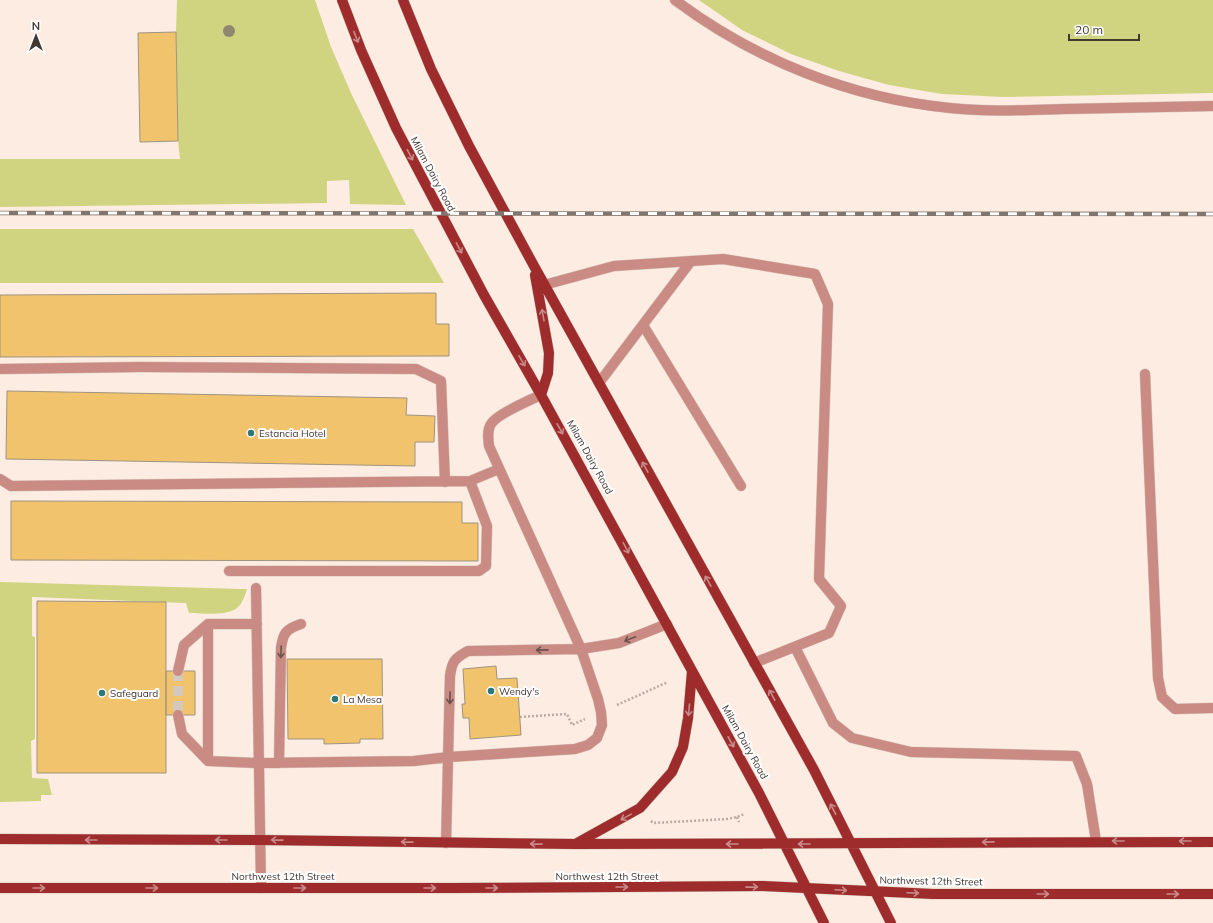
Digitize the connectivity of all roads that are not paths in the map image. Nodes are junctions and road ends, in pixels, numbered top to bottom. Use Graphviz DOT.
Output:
graph roads {
  1 [pos="342,0"];
  2 [pos="403,0"];
  3 [pos="675,0"];
  4 [pos="1213,106"];
  5 [pos="691,261"];
  6 [pos="534,266"];
  7 [pos="544,285"];
  8 [pos="643,325"];
  9 [pos="0,369"];
  10 [pos="1144,374"];
  11 [pos="599,384"];
  12 [pos="541,395"];
  13 [pos="499,469"];
  14 [pos="0,479"];
  15 [pos="470,481"];
  16 [pos="445,482"];
  17 [pos="741,486"];
  18 [pos="229,571"];
  19 [pos="256,588"];
  20 [pos="208,624"];
  21 [pos="257,624"];
  22 [pos="300,624"];
  23 [pos="667,624"];
  24 [pos="795,647"];
  25 [pos="581,649"];
  26 [pos="754,663"];
  27 [pos="178,671"];
  28 [pos="692,671"];
  29 [pos="1213,708"];
  30 [pos="178,715"];
  31 [pos="449,757"];
  32 [pos="208,761"];
  33 [pos="259,763"];
  34 [pos="280,763"];
  35 [pos="0,839"];
  36 [pos="260,840"];
  37 [pos="1096,841"];
  38 [pos="1213,842"];
  39 [pos="446,843"];
  40 [pos="575,844"];
  41 [pos="785,844"];
  42 [pos="851,844"];
  43 [pos="0,888"];
  44 [pos="261,888"];
  45 [pos="807,888"];
  46 [pos="874,892"];
  47 [pos="1213,894"];
  48 [pos="824,923"];
  49 [pos="891,923"];
  1 -- 12 [label="main road, Milam Dairy Road, one-way"];
  2 -- 6 [label="main road"];
  3 -- 4 [label="lane"];
  5 -- 7 [label="lane"];
  5 -- 8 [label="lane"];
  5 -- 24 [label="lane"];
  6 -- 7 [label="main road"];
  12 -- 6 [label="main road, one-way"];
  7 -- 11 [label="main road"];
  8 -- 11 [label="lane"];
  8 -- 17 [label="lane"];
  9 -- 16 [label="lane"];
  10 -- 29 [label="lane"];
  26 -- 11 [label="main road, one-way"];
  12 -- 13 [label="lane"];
  12 -- 23 [label="main road, Milam Dairy Road, one-way"];
  13 -- 15 [label="lane"];
  13 -- 25 [label="lane"];
  14 -- 16 [label="lane"];
  15 -- 16 [label="lane"];
  15 -- 18 [label="lane"];
  19 -- 21 [label="lane"];
  20 -- 21 [label="lane"];
  20 -- 27 [label="lane"];
  20 -- 32 [label="lane"];
  21 -- 33 [label="lane"];
  22 -- 34 [label="lane, one-way"];
  23 -- 25 [label="lane, one-way"];
  23 -- 28 [label="main road, Milam Dairy Road"];
  24 -- 26 [label="lane"];
  24 -- 37 [label="lane"];
  25 -- 31 [label="lane, one-way"];
  25 -- 31 [label="lane"];
  42 -- 26 [label="main road, one-way"];
  28 -- 40 [label="main road, one-way"];
  28 -- 41 [label="main road, Milam Dairy Road, one-way"];
  30 -- 32 [label="lane"];
  31 -- 34 [label="lane"];
  31 -- 39 [label="lane"];
  32 -- 33 [label="lane"];
  33 -- 34 [label="lane"];
  33 -- 36 [label="lane"];
  36 -- 35 [label="main road, one-way"];
  39 -- 36 [label="main road, one-way"];
  36 -- 44 [label="lane"];
  38 -- 37 [label="main road, one-way"];
  37 -- 42 [label="main road, one-way"];
  40 -- 39 [label="main road, one-way"];
  41 -- 40 [label="main road, one-way"];
  42 -- 41 [label="main road, one-way"];
  41 -- 45 [label="main road, Milam Dairy Road"];
  42 -- 46 [label="main road"];
  43 -- 44 [label="main road, Northwest 12th Street, one-way"];
  44 -- 45 [label="main road, Northwest 12th Street, one-way"];
  45 -- 46 [label="main road, Northwest 12th Street, one-way"];
  45 -- 48 [label="main road, Milam Dairy Road"];
  46 -- 47 [label="main road, Northwest 12th Street, one-way"];
  46 -- 49 [label="main road"];
}
